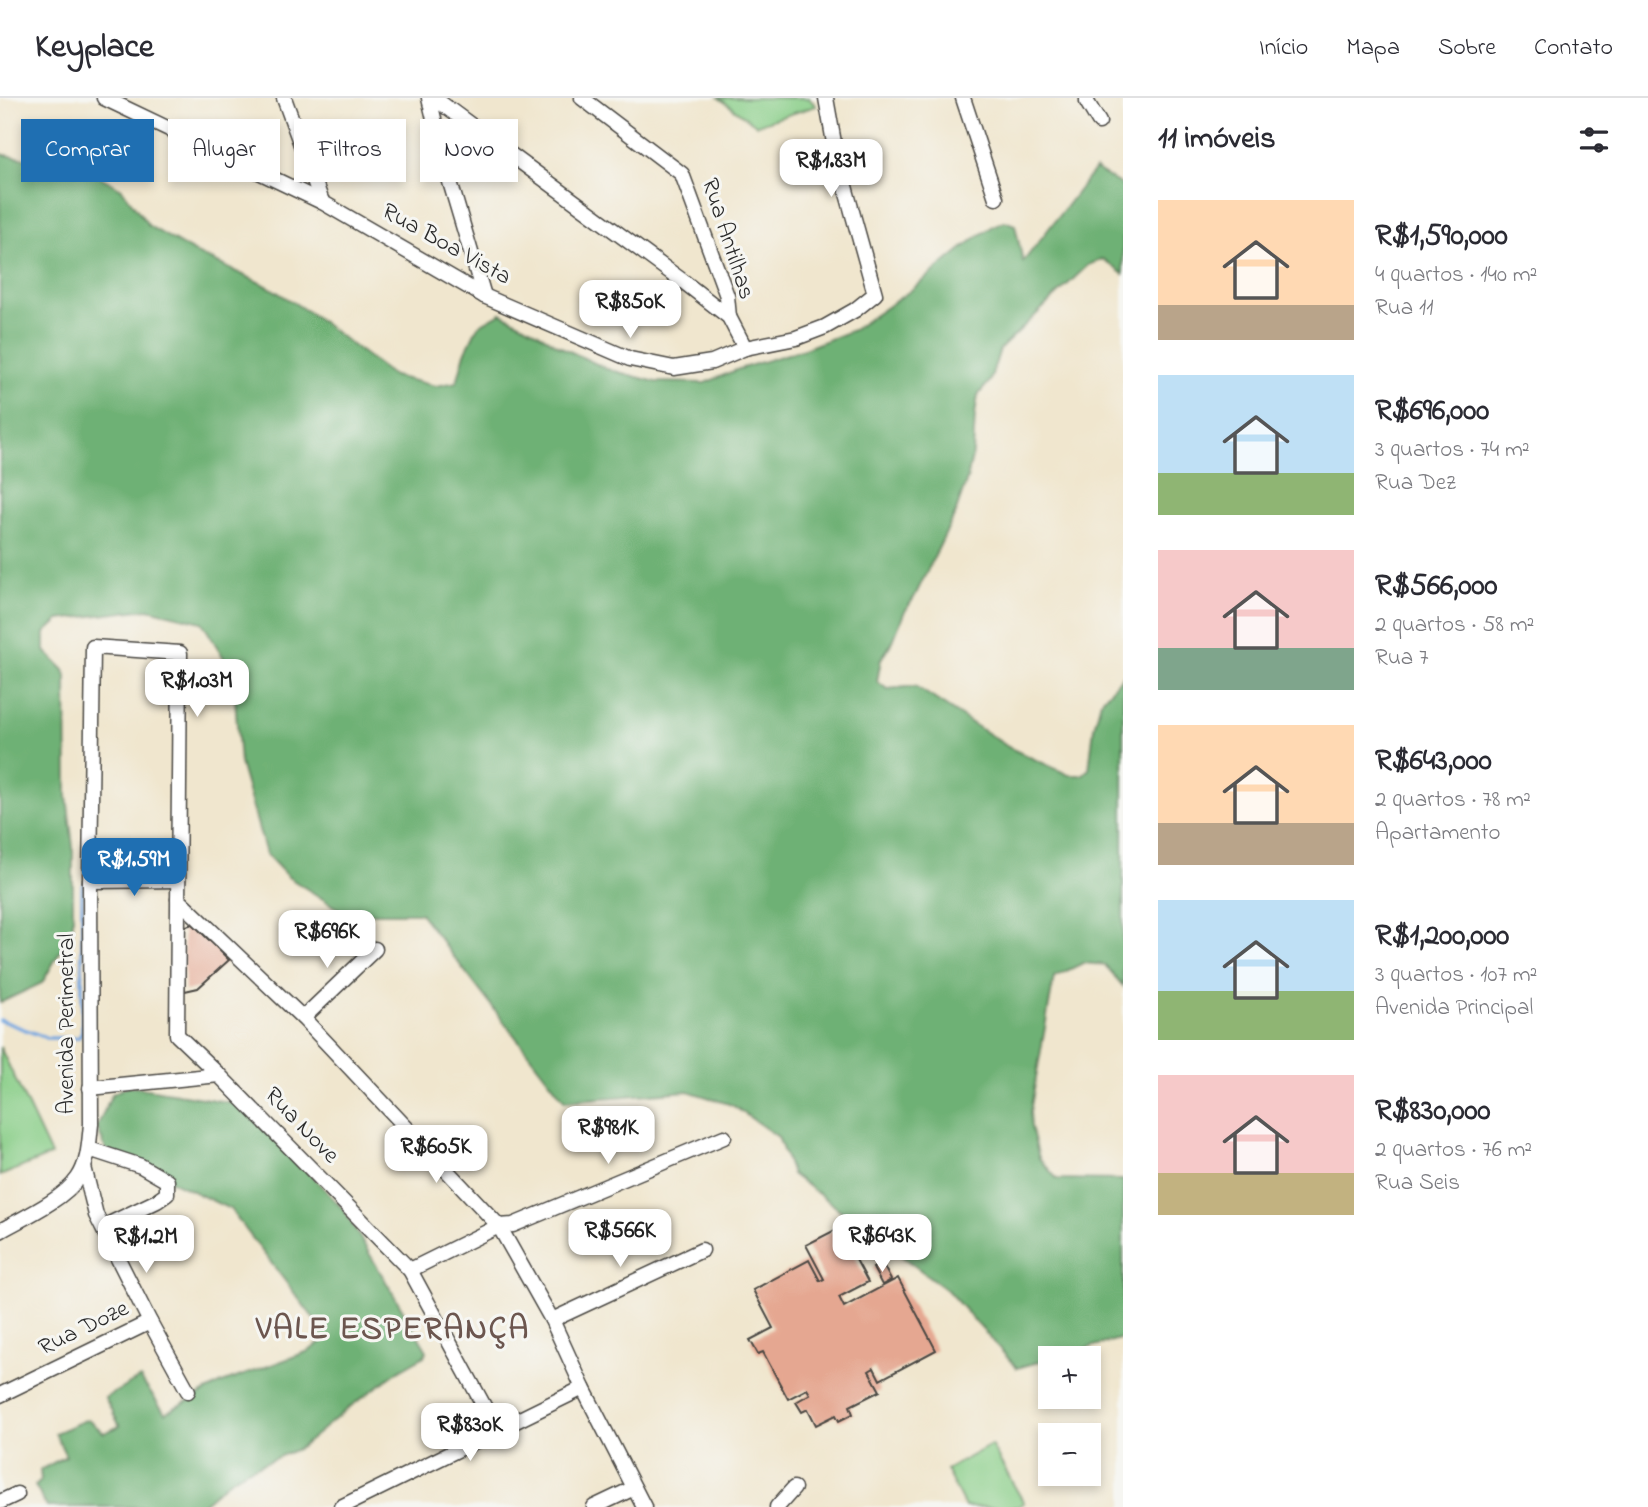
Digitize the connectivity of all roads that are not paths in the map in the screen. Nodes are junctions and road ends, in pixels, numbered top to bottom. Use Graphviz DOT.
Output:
graph roads {
  1 [pos="104,98"];
  2 [pos="284,98"];
  3 [pos="429,98"];
  4 [pos="434,98"];
  5 [pos="582,98"];
  6 [pos="826,98"];
  7 [pos="963,98"];
  8 [pos="1087,98"];
  9 [pos="1099,122"];
  10 [pos="996,198"];
  11 [pos="322,202"];
  12 [pos="484,296"];
  13 [pos="729,317"];
  14 [pos="745,348"];
  15 [pos="178,880"];
  16 [pos="90,881"];
  17 [pos="178,899"];
  18 [pos="375,948"];
  19 [pos="303,1018"];
  20 [pos="219,1075"];
  21 [pos="90,1088"];
  22 [pos="724,1137"];
  23 [pos="89,1149"];
  24 [pos="84,1167"];
  25 [pos="499,1226"];
  26 [pos="103,1227"];
  27 [pos="0,1231"];
  28 [pos="702,1250"];
  29 [pos="410,1270"];
  30 [pos="552,1320"];
  31 [pos="150,1322"];
  32 [pos="583,1388"];
  33 [pos="188,1391"];
  34 [pos="0,1395"];
  35 [pos="497,1430"];
  36 [pos="634,1488"];
  37 [pos="794,1488"];
  38 [pos="17,1494"];
  39 [pos="0,1502"];
  40 [pos="341,1507"];
  41 [pos="594,1507"];
  42 [pos="643,1507"];
  43 [pos="776,1507"];
  1 -- 11 [label="street, Rua Boa Vista"];
  2 -- 11 [label="street"];
  3 -- 12 [label="street"];
  4 -- 13 [label="street"];
  5 -- 13 [label="street, Rua Antilhas"];
  6 -- 14 [label="street, Rua Boa Vista"];
  7 -- 10 [label="street"];
  8 -- 9 [label="street"];
  11 -- 12 [label="street, Rua Boa Vista"];
  12 -- 14 [label="street, Rua Boa Vista"];
  13 -- 14 [label="street"];
  15 -- 16 [label="street"];
  15 -- 16 [label="street, Avenida Perimetral"];
  15 -- 17 [label="street"];
  16 -- 21 [label="street, Avenida Perimetral"];
  17 -- 19 [label="street"];
  17 -- 20 [label="street, Rua Nove"];
  18 -- 19 [label="street"];
  19 -- 25 [label="street"];
  20 -- 21 [label="street"];
  20 -- 29 [label="street, Rua Nove"];
  21 -- 23 [label="street, Avenida Perimetral"];
  22 -- 25 [label="street"];
  23 -- 24 [label="street, Avenida Perimetral"];
  23 -- 26 [label="street"];
  24 -- 26 [label="street"];
  24 -- 27 [label="street, Avenida Perimetral"];
  25 -- 29 [label="street"];
  25 -- 30 [label="street"];
  26 -- 31 [label="street"];
  28 -- 30 [label="street"];
  29 -- 35 [label="street, Rua Nove"];
  30 -- 32 [label="street"];
  31 -- 33 [label="street"];
  31 -- 34 [label="street, Rua Doze"];
  32 -- 35 [label="street"];
  32 -- 36 [label="street"];
  35 -- 40 [label="street"];
  36 -- 41 [label="street"];
  36 -- 42 [label="street"];
  37 -- 43 [label="street"];
  38 -- 39 [label="street"];
}
